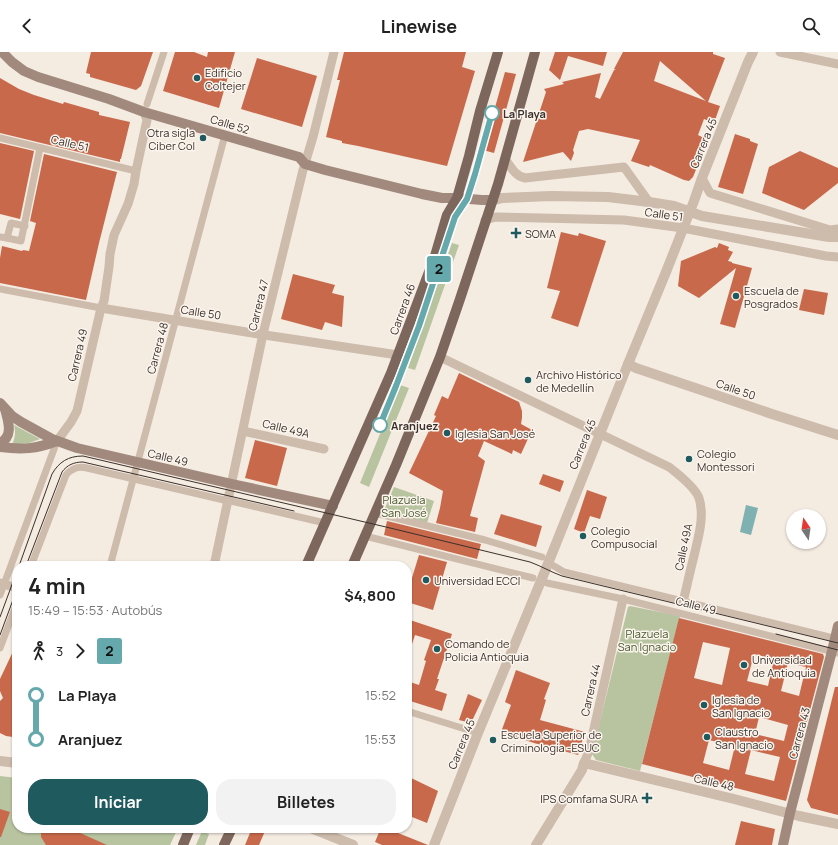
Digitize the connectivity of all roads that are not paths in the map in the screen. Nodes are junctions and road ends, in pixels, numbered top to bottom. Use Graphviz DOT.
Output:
graph roads {
  1 [pos="2,52"];
  2 [pos="164,52"];
  3 [pos="334,52"];
  4 [pos="498,52"];
  5 [pos="535,52"];
  6 [pos="753,52"];
  7 [pos="780,52"];
  8 [pos="838,64"];
  9 [pos="146,108"];
  10 [pos="225,135"];
  11 [pos="0,138"];
  12 [pos="40,148"];
  13 [pos="505,159"];
  14 [pos="305,164"];
  15 [pos="136,170"];
  16 [pos="702,178"];
  17 [pos="457,198"];
  18 [pos="493,200"];
  19 [pos="650,202"];
  20 [pos="690,211"];
  21 [pos="485,220"];
  22 [pos="25,226"];
  23 [pos="683,228"];
  24 [pos="838,229"];
  25 [pos="3,237"];
  26 [pos="838,237"];
  27 [pos="838,257"];
  28 [pos="0,289"];
  29 [pos="101,308"];
  30 [pos="176,320"];
  31 [pos="263,334"];
  32 [pos="398,355"];
  33 [pos="440,357"];
  34 [pos="628,364"];
  35 [pos="2,406"];
  36 [pos="243,431"];
  37 [pos="599,434"];
  38 [pos="838,435"];
  39 [pos="56,441"];
  40 [pos="0,443"];
  41 [pos="0,447"];
  42 [pos="324,449"];
  43 [pos="138,463"];
  44 [pos="133,478"];
  45 [pos="232,484"];
  46 [pos="333,506"];
  47 [pos="376,513"];
  48 [pos="325,523"];
  49 [pos="365,536"];
  50 [pos="542,557"];
  51 [pos="33,561"];
  52 [pos="111,561"];
  53 [pos="215,561"];
  54 [pos="308,561"];
  55 [pos="354,561"];
  56 [pos="554,566"];
  57 [pos="533,578"];
  58 [pos="2,583"];
  59 [pos="547,583"];
  60 [pos="12,586"];
  61 [pos="0,595"];
  62 [pos="623,599"];
  63 [pos="683,602"];
  64 [pos="12,616"];
  65 [pos="838,626"];
  66 [pos="837,639"];
  67 [pos="0,648"];
  68 [pos="835,652"];
  69 [pos="412,713"];
  70 [pos="478,733"];
  71 [pos="0,761"];
  72 [pos="12,762"];
  73 [pos="584,763"];
  74 [pos="790,813"];
  75 [pos="838,824"];
  76 [pos="188,833"];
  77 [pos="230,833"];
  78 [pos="323,833"];
  79 [pos="183,845"];
  80 [pos="224,845"];
  81 [pos="353,845"];
  82 [pos="434,845"];
  83 [pos="536,845"];
  84 [pos="783,845"];
  1 -- 9 [label="main road, Calle 52"];
  2 -- 9 [label="street, Carrera 49"];
  3 -- 14 [label="street, Carrera 47"];
  4 -- 17 [label="main road, Carrera 46"];
  5 -- 13 [label="main road"];
  6 -- 16 [label="street, Carrera 45"];
  7 -- 8 [label="street"];
  9 -- 10 [label="main road, Calle 52"];
  9 -- 15 [label="street, Carrera 49"];
  10 -- 14 [label="main road, Calle 52"];
  10 -- 30 [label="street, Carrera 48"];
  11 -- 12 [label="street, Calle 51"];
  12 -- 15 [label="street, Calle 51"];
  12 -- 22 [label="street"];
  13 -- 18 [label="main road"];
  13 -- 19 [label="street, Calle 51"];
  14 -- 17 [label="main road, Calle 52"];
  14 -- 31 [label="street, Carrera 47"];
  15 -- 29 [label="street, Carrera 49"];
  16 -- 20 [label="street, Carrera 45"];
  16 -- 24 [label="street"];
  17 -- 18 [label="main road, Calle 51"];
  17 -- 32 [label="main road, Carrera 46"];
  18 -- 19 [label="street, Calle 51"];
  18 -- 21 [label="main road"];
  19 -- 20 [label="street, Calle 51"];
  20 -- 23 [label="street, Carrera 45"];
  20 -- 26 [label="street, Calle 51"];
  21 -- 23 [label="street, Calle 51"];
  21 -- 33 [label="main road"];
  22 -- 25 [label="street"];
  22 -- 25 [label="street"];
  23 -- 27 [label="street, Calle 51"];
  23 -- 34 [label="street, Carrera 45"];
  28 -- 29 [label="street, Calle 50"];
  29 -- 30 [label="street, Calle 50"];
  29 -- 39 [label="street, Carrera 49"];
  30 -- 31 [label="street, Calle 50"];
  30 -- 43 [label="street, Carrera 48"];
  31 -- 32 [label="street, Calle 50"];
  31 -- 36 [label="street, Carrera 47"];
  32 -- 46 [label="main road, Carrera 46"];
  33 -- 37 [label="street"];
  33 -- 47 [label="main road"];
  34 -- 37 [label="street, Carrera 45"];
  34 -- 38 [label="street, Calle 50"];
  35 -- 39 [label="main road, Calle 49"];
  35 -- 40 [label="main road"];
  36 -- 42 [label="street, Calle 49A"];
  36 -- 45 [label="street, Carrera 47"];
  37 -- 63 [label="street, Calle 49A"];
  37 -- 70 [label="street, Carrera 45"];
  39 -- 41 [label="main road"];
  39 -- 43 [label="main road, Calle 49"];
  39 -- 58 [label="street, Carrera 49"];
  43 -- 44 [label="street, Carrera 48"];
  43 -- 45 [label="main road, Calle 49"];
  44 -- 48 [label="street"];
  44 -- 51 [label="street"];
  44 -- 52 [label="street, Carrera 48"];
  45 -- 46 [label="main road, Calle 49"];
  45 -- 53 [label="street, Carrera 47"];
  46 -- 48 [label="main road, Carrera 46"];
  47 -- 49 [label="main road"];
  47 -- 50 [label="street"];
  48 -- 54 [label="main road, Carrera 46"];
  49 -- 55 [label="main road"];
  49 -- 57 [label="street"];
  56 -- 63 [label="street, Calle 49"];
  58 -- 60 [label="street"];
  58 -- 61 [label="street, Carrera 49"];
  59 -- 62 [label="street, Calle 49"];
  62 -- 68 [label="street, Calle 49"];
  62 -- 73 [label="street, Carrera 44"];
  63 -- 66 [label="street, Calle 49"];
  64 -- 67 [label="street"];
  65 -- 66 [label="main road, Carrera 43"];
  66 -- 68 [label="main road, Carrera 43"];
  68 -- 74 [label="main road, Carrera 43"];
  69 -- 70 [label="street"];
  70 -- 82 [label="street, Carrera 45"];
  71 -- 72 [label="street"];
  73 -- 74 [label="street, Calle 48"];
  73 -- 83 [label="street, Carrera 44"];
  74 -- 75 [label="street, Calle 48"];
  74 -- 84 [label="main road, Carrera 43"];
  76 -- 79 [label="main road"];
  77 -- 80 [label="main road"];
  78 -- 81 [label="street"];
}
